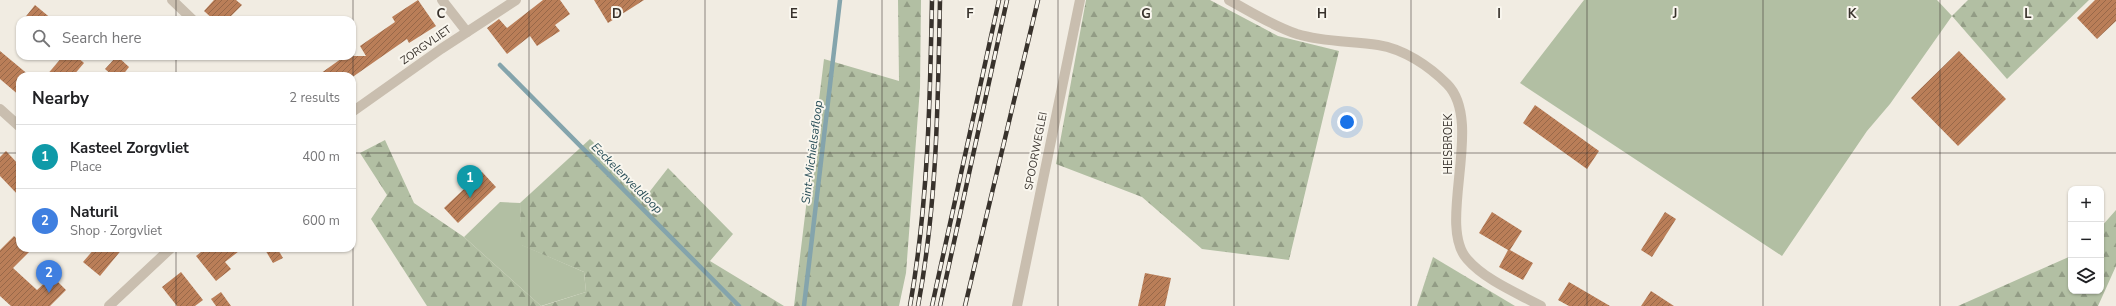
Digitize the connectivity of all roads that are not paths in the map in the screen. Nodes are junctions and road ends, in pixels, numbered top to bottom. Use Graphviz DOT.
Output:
graph roads {
  1 [pos="172,0"];
  2 [pos="442,0"];
  3 [pos="516,0"];
  4 [pos="1080,0"];
  5 [pos="1229,0"];
  6 [pos="189,16"];
  7 [pos="467,32"];
  8 [pos="356,109"];
  9 [pos="0,110"];
  10 [pos="16,124"];
  11 [pos="164,252"];
  12 [pos="109,306"];
  13 [pos="1017,306"];
  14 [pos="1541,306"];
  1 -- 6 [label="street"];
  2 -- 7 [label="street"];
  3 -- 7 [label="street, ZORGVLIET"];
  4 -- 13 [label="street, SPOORWEGLEI"];
  5 -- 14 [label="street, HEISBROEK"];
  7 -- 8 [label="street, ZORGVLIET"];
  9 -- 10 [label="street"];
  11 -- 12 [label="street"];
}
